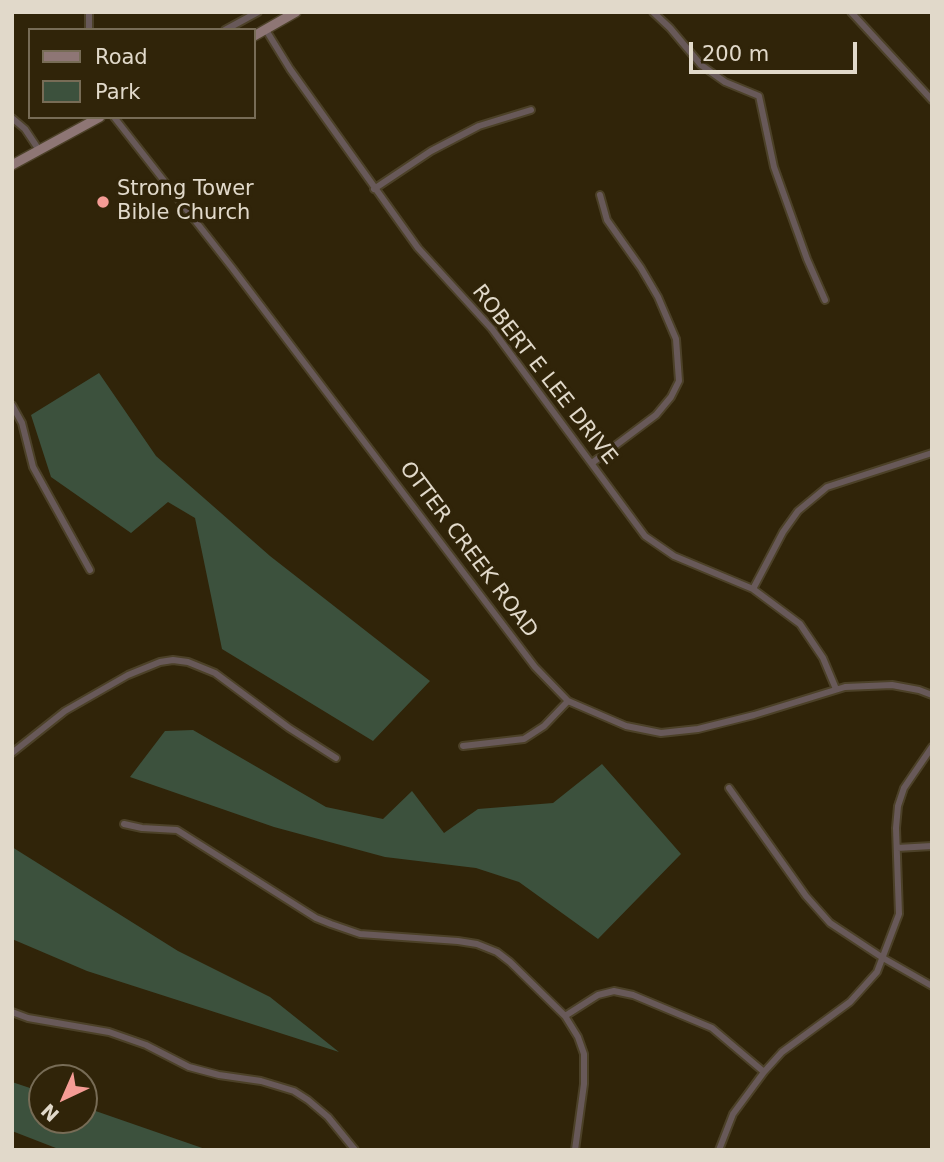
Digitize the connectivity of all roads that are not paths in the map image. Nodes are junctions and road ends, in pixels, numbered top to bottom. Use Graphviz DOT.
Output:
graph roads {
  1 [pos="258,12"];
  2 [pos="296,12"];
  3 [pos="653,12"];
  4 [pos="851,12"];
  5 [pos="229,28"];
  6 [pos="266,30"];
  7 [pos="256,35"];
  8 [pos="932,100"];
  9 [pos="531,110"];
  10 [pos="12,118"];
  11 [pos="96,119"];
  12 [pos="116,119"];
  13 [pos="39,150"];
  14 [pos="12,165"];
  15 [pos="374,188"];
  16 [pos="600,195"];
  17 [pos="825,300"];
  18 [pos="12,405"];
  19 [pos="932,453"];
  20 [pos="592,463"];
  21 [pos="90,570"];
  22 [pos="753,589"];
  23 [pos="836,689"];
  24 [pos="932,695"];
  25 [pos="568,701"];
  26 [pos="463,746"];
  27 [pos="932,747"];
  28 [pos="12,753"];
  29 [pos="336,758"];
  30 [pos="729,788"];
  31 [pos="124,824"];
  32 [pos="932,846"];
  33 [pos="897,848"];
  34 [pos="883,958"];
  35 [pos="932,986"];
  36 [pos="12,1012"];
  37 [pos="565,1016"];
  38 [pos="764,1072"];
  39 [pos="355,1150"];
  40 [pos="575,1150"];
  41 [pos="719,1150"];
  1 -- 5 [label="street"];
  2 -- 6 [label="main road"];
  3 -- 17 [label="street"];
  4 -- 8 [label="street"];
  6 -- 7 [label="main road"];
  6 -- 15 [label="street, ROBERT E LEE DRIVE"];
  9 -- 15 [label="street"];
  10 -- 13 [label="street"];
  11 -- 13 [label="main road"];
  12 -- 25 [label="street, OTTER CREEK ROAD"];
  13 -- 14 [label="main road"];
  15 -- 20 [label="street, ROBERT E LEE DRIVE"];
  16 -- 20 [label="street"];
  18 -- 21 [label="street"];
  19 -- 22 [label="street"];
  20 -- 22 [label="street, ROBERT E LEE DRIVE"];
  22 -- 23 [label="street, ROBERT E LEE DRIVE"];
  23 -- 24 [label="street, OTTER CREEK ROAD"];
  23 -- 25 [label="street, OTTER CREEK ROAD"];
  25 -- 26 [label="street"];
  27 -- 33 [label="street"];
  28 -- 29 [label="street"];
  30 -- 34 [label="street"];
  31 -- 37 [label="street"];
  32 -- 33 [label="street"];
  33 -- 34 [label="street"];
  34 -- 35 [label="street"];
  34 -- 38 [label="street"];
  36 -- 39 [label="street"];
  37 -- 38 [label="street"];
  37 -- 40 [label="street"];
  38 -- 41 [label="street"];
}
